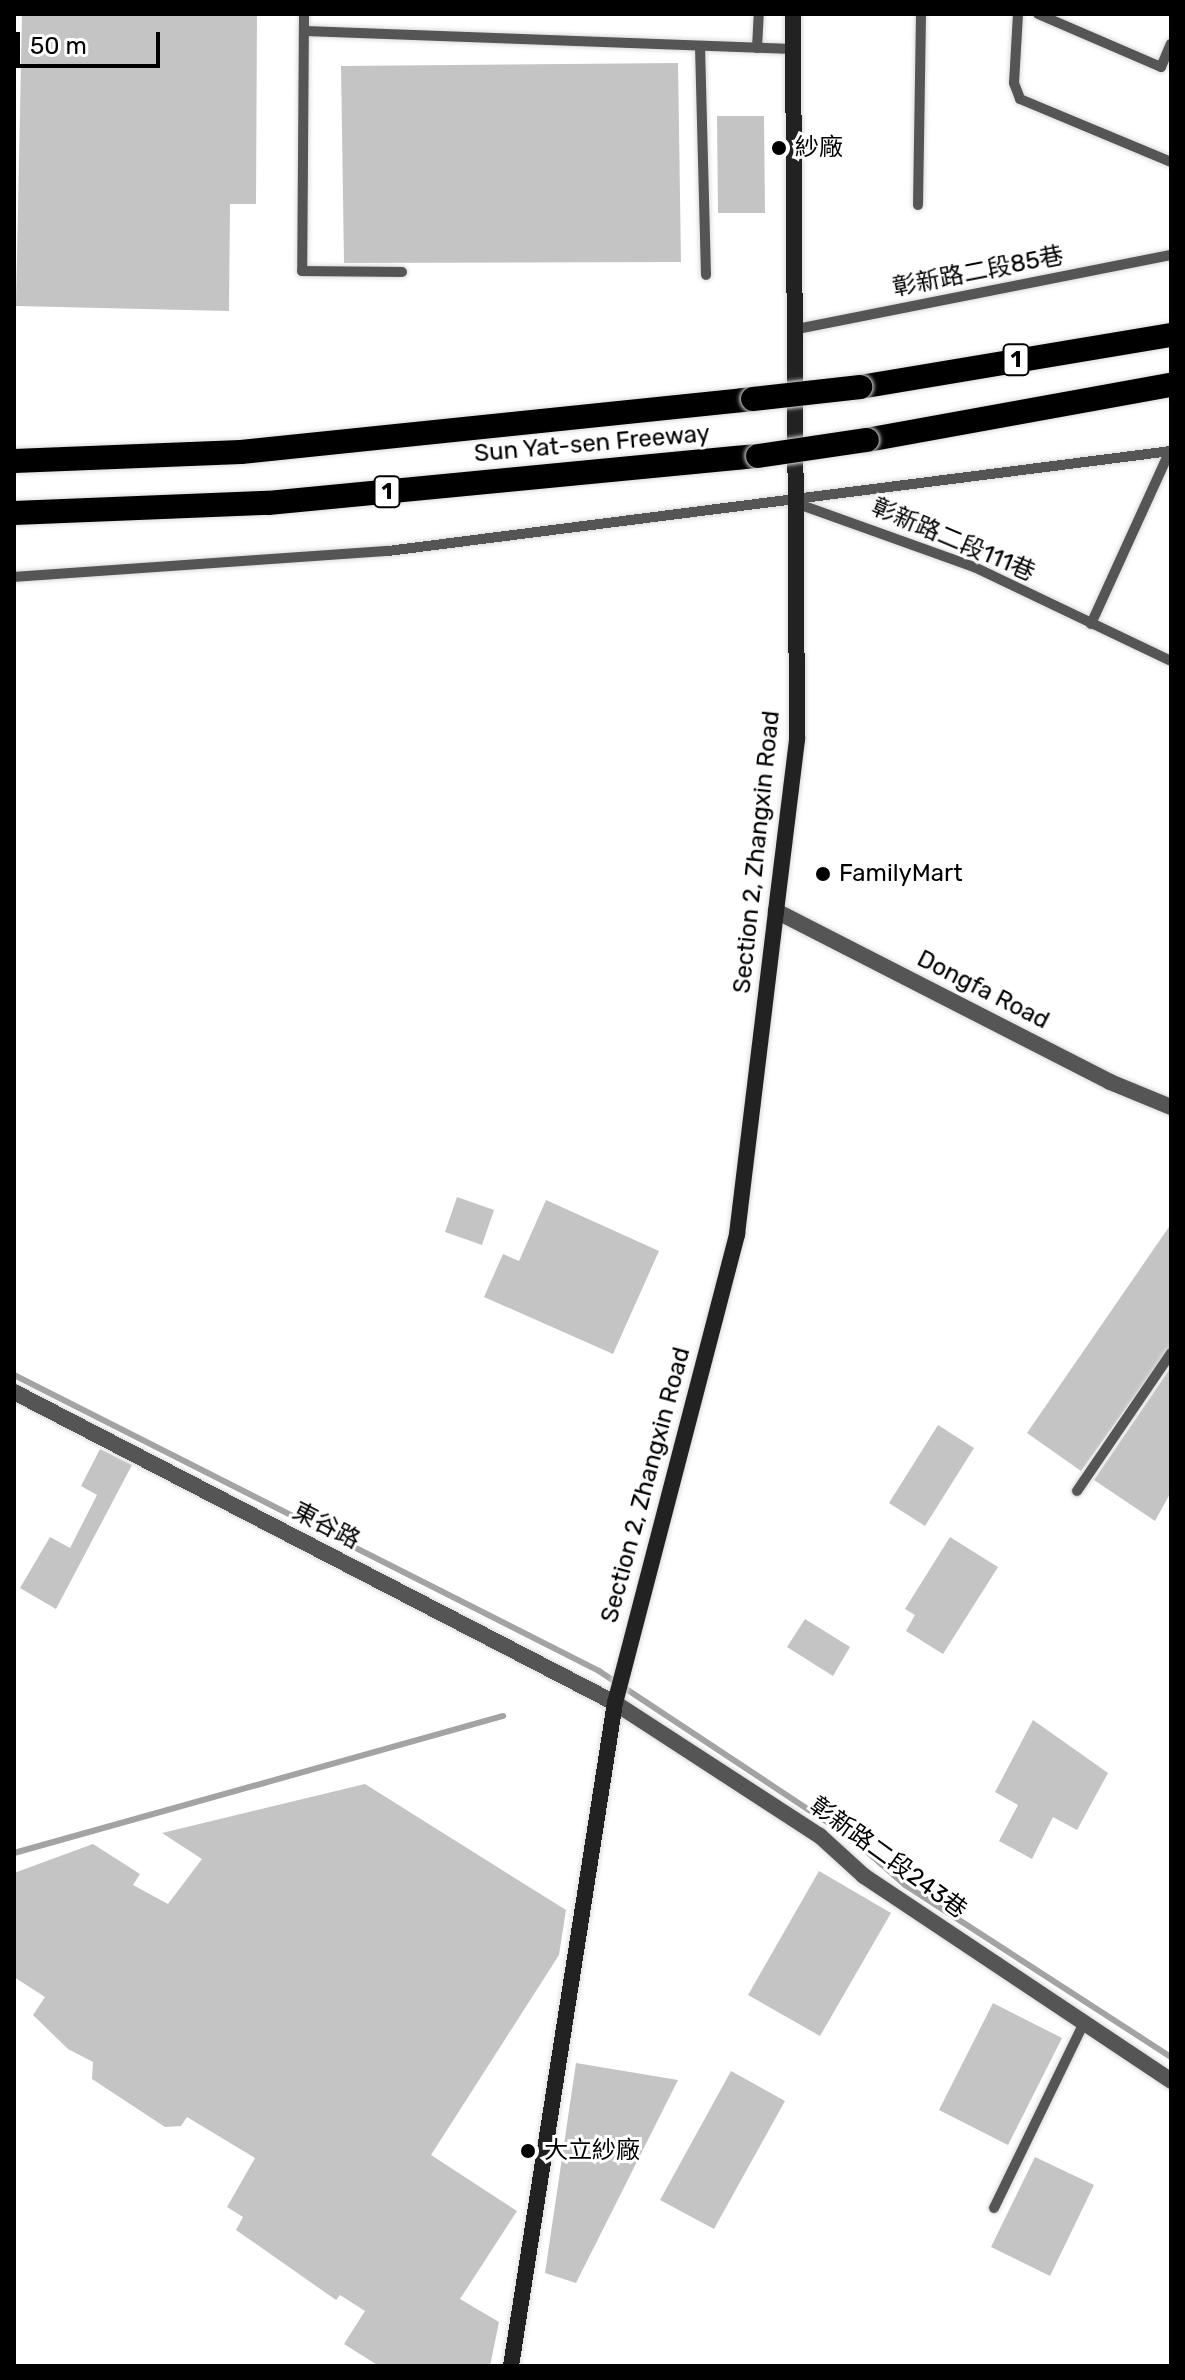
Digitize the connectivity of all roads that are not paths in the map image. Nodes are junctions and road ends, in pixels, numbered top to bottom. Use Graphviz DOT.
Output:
graph roads {
  1 [pos="304,14"];
  2 [pos="759,14"];
  3 [pos="793,14"];
  4 [pos="921,14"];
  5 [pos="1018,14"];
  6 [pos="1038,14"];
  7 [pos="305,31"];
  8 [pos="1171,44"];
  9 [pos="700,46"];
  10 [pos="757,48"];
  11 [pos="793,49"];
  12 [pos="1171,162"];
  13 [pos="918,205"];
  14 [pos="1171,255"];
  15 [pos="402,272"];
  16 [pos="706,275"];
  17 [pos="792,330"];
  18 [pos="1171,335"];
  19 [pos="1171,385"];
  20 [pos="1170,451"];
  21 [pos="14,461"];
  22 [pos="796,503"];
  23 [pos="14,513"];
  24 [pos="14,577"];
  25 [pos="1091,624"];
  26 [pos="1171,661"];
  27 [pos="776,911"];
  28 [pos="1171,1107"];
  29 [pos="1171,1353"];
  30 [pos="14,1392"];
  31 [pos="1077,1491"];
  32 [pos="615,1703"];
  33 [pos="1084,2023"];
  34 [pos="1171,2081"];
  35 [pos="994,2208"];
  36 [pos="511,2366"];
  1 -- 7 [label="lane"];
  2 -- 10 [label="lane"];
  3 -- 11 [label="street, Section 2, Zhangxin Road"];
  4 -- 13 [label="lane"];
  5 -- 12 [label="lane"];
  6 -- 8 [label="lane"];
  7 -- 9 [label="lane"];
  7 -- 15 [label="lane"];
  9 -- 10 [label="lane"];
  9 -- 16 [label="lane"];
  10 -- 11 [label="lane"];
  11 -- 17 [label="street, Section 2, Zhangxin Road"];
  14 -- 17 [label="lane, 彰新路二段85巷"];
  17 -- 22 [label="street, Section 2, Zhangxin Road"];
  18 -- 21 [label="highway, Sun Yat-sen Freeway / 1, bridge"];
  19 -- 23 [label="highway, Sun Yat-sen Freeway / 1, bridge"];
  20 -- 22 [label="lane"];
  20 -- 25 [label="lane"];
  22 -- 24 [label="lane"];
  22 -- 25 [label="lane, 彰新路二段111巷"];
  22 -- 27 [label="street, Section 2, Zhangxin Road"];
  25 -- 26 [label="lane, 彰新路二段111巷"];
  27 -- 28 [label="street, Dongfa Road"];
  27 -- 32 [label="street, Section 2, Zhangxin Road"];
  29 -- 31 [label="lane"];
  30 -- 32 [label="street, 東谷路"];
  32 -- 33 [label="street, 彰新路二段243巷"];
  32 -- 36 [label="street"];
  33 -- 34 [label="street, 彰新路二段243巷"];
  33 -- 35 [label="lane"];
}
